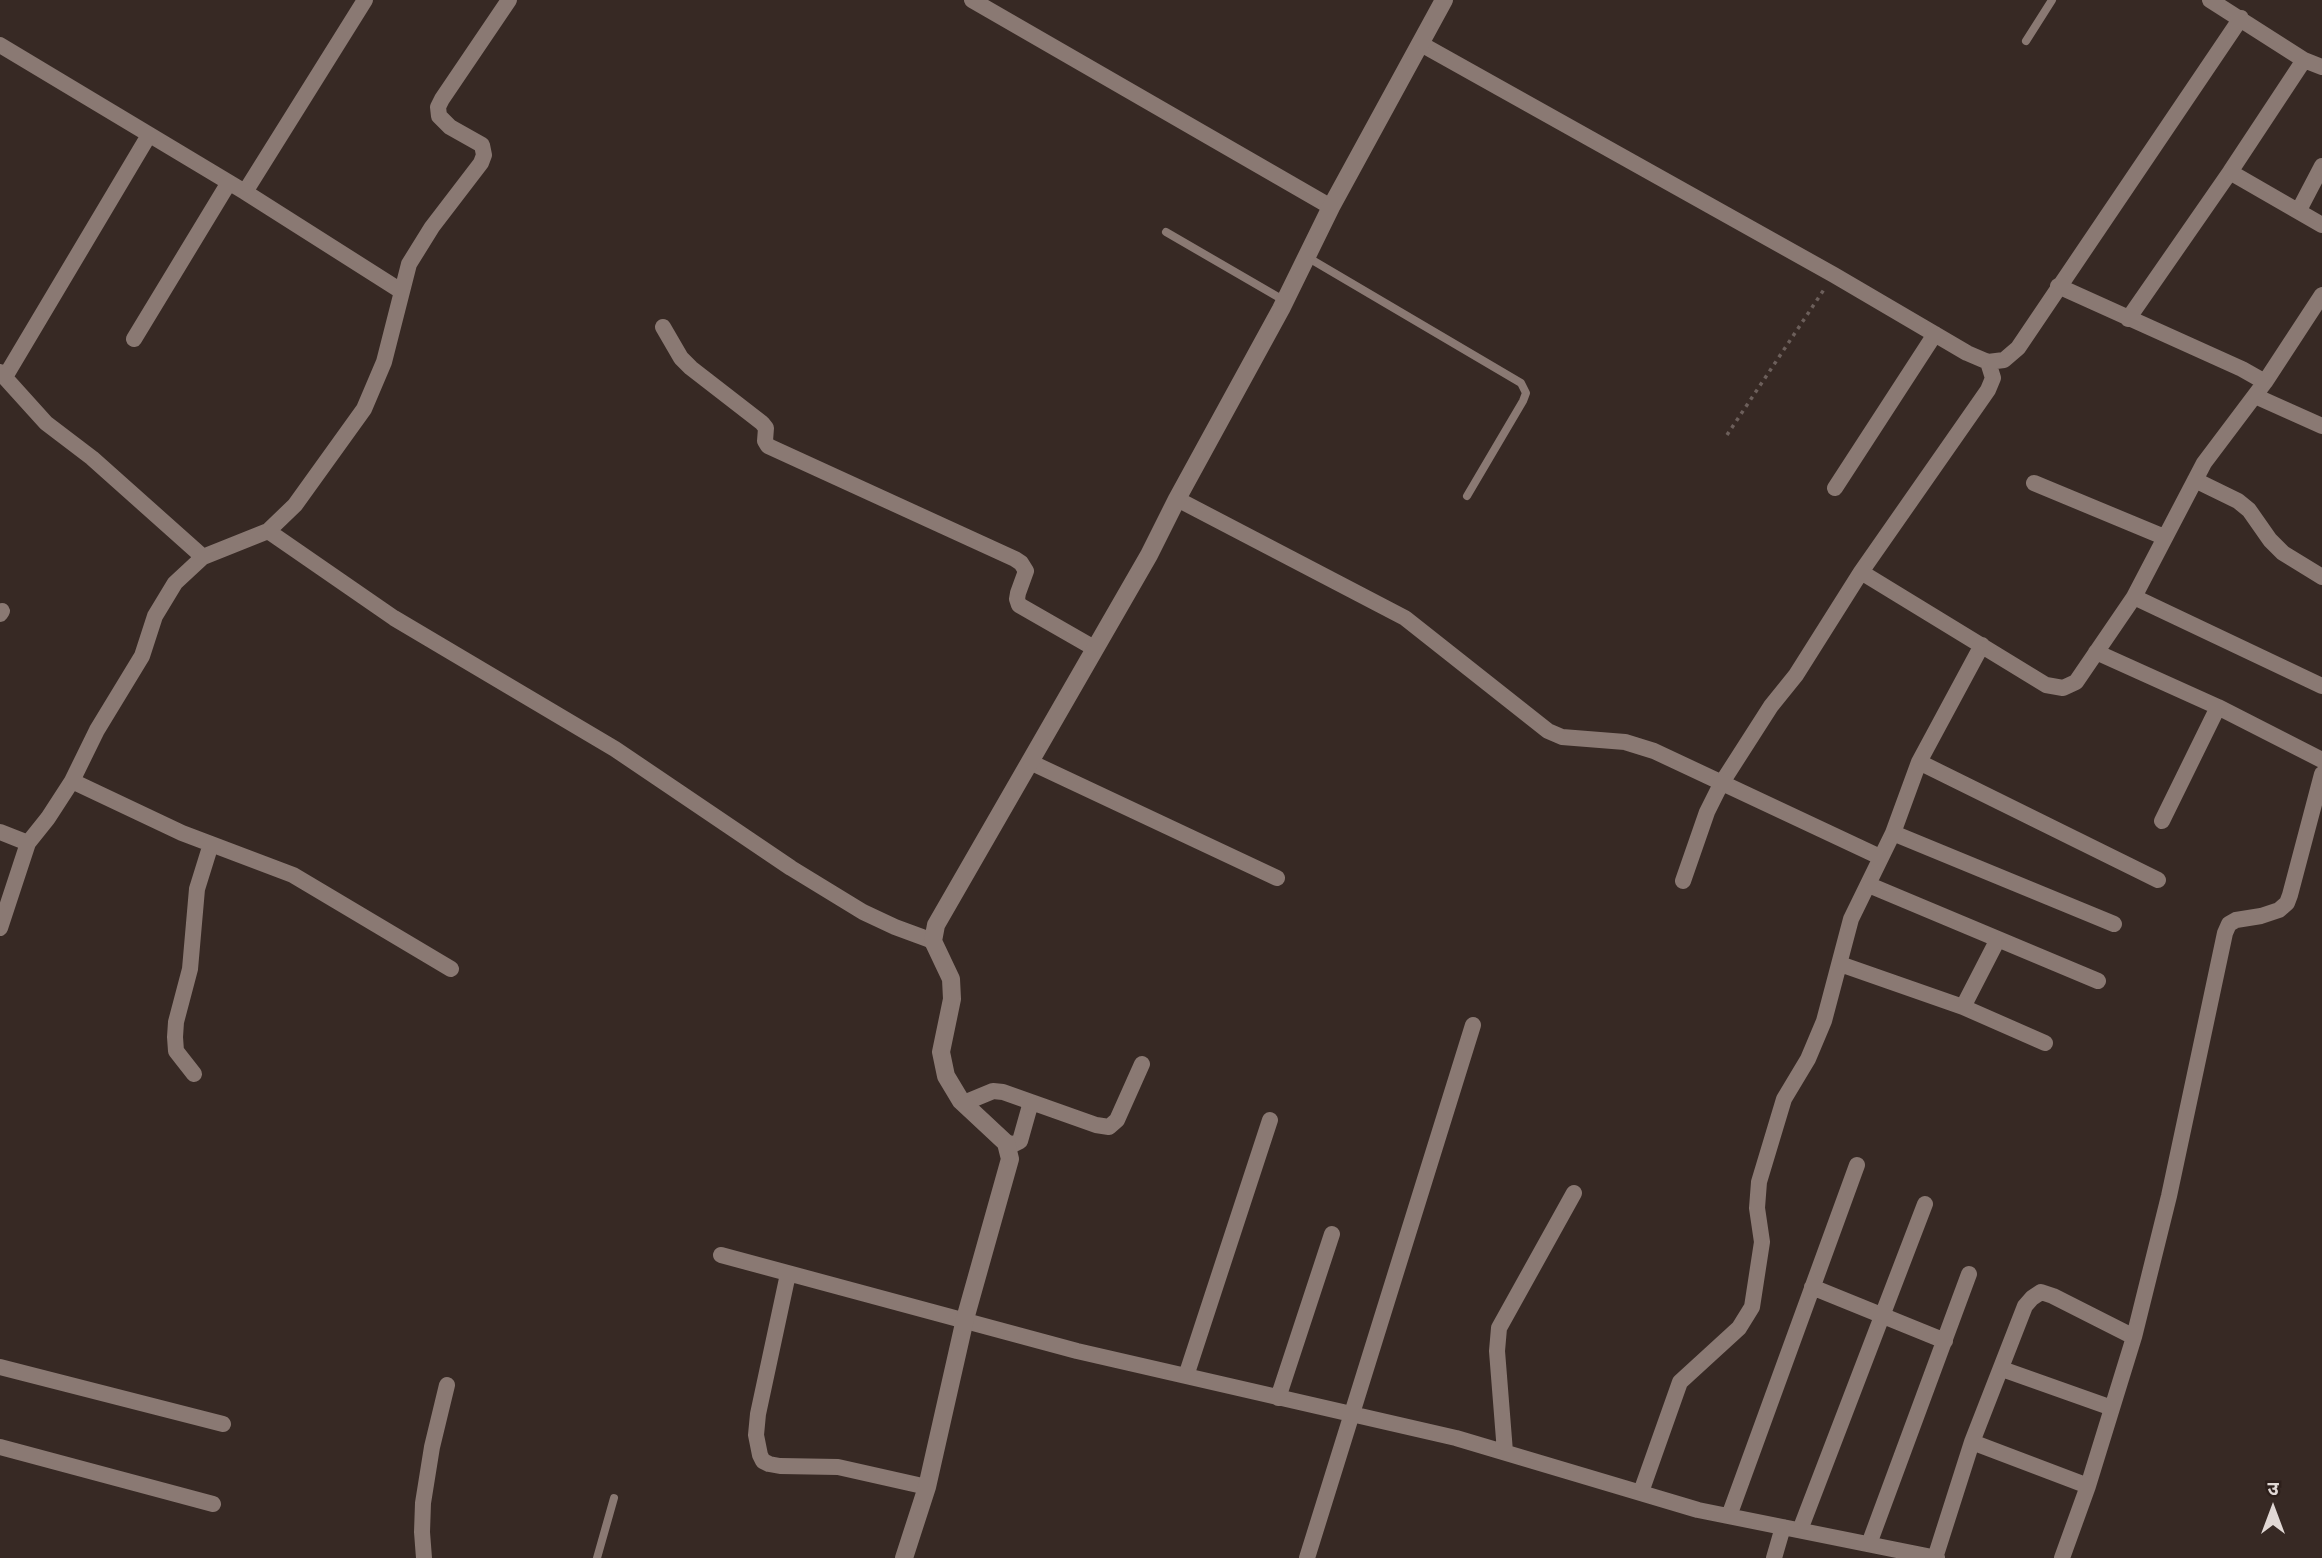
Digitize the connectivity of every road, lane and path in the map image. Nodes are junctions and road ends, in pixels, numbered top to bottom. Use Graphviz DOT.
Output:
graph roads {
  1 [pos="365,0"];
  2 [pos="509,0"];
  3 [pos="972,0"];
  4 [pos="1444,0"];
  5 [pos="2052,0"];
  6 [pos="2210,0"];
  7 [pos="2241,18"];
  8 [pos="2026,41"];
  9 [pos="0,44"];
  10 [pos="1421,44"];
  11 [pos="2304,60"];
  12 [pos="2322,67"];
  13 [pos="149,135"];
  14 [pos="2322,166"];
  15 [pos="2230,172"];
  16 [pos="228,184"];
  17 [pos="245,192"];
  18 [pos="1331,207"];
  19 [pos="2299,210"];
  20 [pos="2322,225"];
  21 [pos="1166,232"];
  22 [pos="1307,257"];
  23 [pos="1834,275"];
  24 [pos="2058,286"];
  25 [pos="401,291"];
  26 [pos="2322,295"];
  27 [pos="1285,300"];
  28 [pos="2317,315"];
  29 [pos="2128,319"];
  30 [pos="663,327"];
  31 [pos="1935,334"];
  32 [pos="134,339"];
  33 [pos="1988,362"];
  34 [pos="2,374"];
  35 [pos="2265,382"];
  36 [pos="2255,396"];
  37 [pos="2322,426"];
  38 [pos="1727,435"];
  39 [pos="2194,480"];
  40 [pos="2034,483"];
  41 [pos="1835,488"];
  42 [pos="1467,496"];
  43 [pos="1177,499"];
  44 [pos="268,531"];
  45 [pos="2164,537"];
  46 [pos="203,558"];
  47 [pos="1861,572"];
  48 [pos="2322,577"];
  49 [pos="2134,597"];
  50 [pos="1982,645"];
  51 [pos="1094,648"];
  52 [pos="2096,652"];
  53 [pos="2322,686"];
  54 [pos="2218,707"];
  55 [pos="2322,760"];
  56 [pos="1030,762"];
  57 [pos="1919,762"];
  58 [pos="2322,774"];
  59 [pos="72,781"];
  60 [pos="1721,784"];
  61 [pos="2162,821"];
  62 [pos="0,832"];
  63 [pos="1894,833"];
  64 [pos="28,843"];
  65 [pos="211,844"];
  66 [pos="1880,857"];
  67 [pos="1277,878"];
  68 [pos="2158,880"];
  69 [pos="1683,881"];
  70 [pos="1869,885"];
  71 [pos="2114,924"];
  72 [pos="0,928"];
  73 [pos="1998,939"];
  74 [pos="933,941"];
  75 [pos="1840,964"];
  76 [pos="451,969"];
  77 [pos="2098,981"];
  78 [pos="1963,1007"];
  79 [pos="1473,1026"];
  80 [pos="2045,1043"];
  81 [pos="1142,1065"];
  82 [pos="194,1074"];
  83 [pos="1031,1102"];
  84 [pos="964,1103"];
  85 [pos="1270,1120"];
  86 [pos="1006,1143"];
  87 [pos="1857,1165"];
  88 [pos="1574,1193"];
  89 [pos="1925,1204"];
  90 [pos="1332,1234"];
  91 [pos="721,1255"];
  92 [pos="788,1275"];
  93 [pos="1969,1275"];
  94 [pos="1812,1287"];
  95 [pos="1882,1317"];
  96 [pos="965,1320"];
  97 [pos="2134,1337"];
  98 [pos="1945,1341"];
  99 [pos="0,1367"];
  100 [pos="2002,1369"];
  101 [pos="1186,1376"];
  102 [pos="447,1385"];
  103 [pos="1278,1398"];
  104 [pos="2112,1408"];
  105 [pos="1351,1414"];
  106 [pos="223,1424"];
  107 [pos="1972,1441"];
  108 [pos="0,1447"];
  109 [pos="1505,1452"];
  110 [pos="2088,1486"];
  111 [pos="927,1487"];
  112 [pos="1641,1492"];
  113 [pos="614,1498"];
  114 [pos="213,1504"];
  115 [pos="1729,1516"];
  116 [pos="1783,1527"];
  117 [pos="1800,1530"];
  118 [pos="1869,1544"];
  119 [pos="424,1558"];
  120 [pos="597,1558"];
  121 [pos="904,1558"];
  122 [pos="1307,1558"];
  123 [pos="1774,1558"];
  124 [pos="1936,1558"];
  125 [pos="2063,1558"];
  1 -- 17 [label="street"];
  2 -- 25 [label="street"];
  3 -- 18 [label="street"];
  4 -- 10 [label="street"];
  5 -- 8 [label="lane"];
  6 -- 7 [label="street"];
  7 -- 11 [label="street"];
  7 -- 24 [label="street"];
  9 -- 13 [label="street"];
  10 -- 18 [label="street"];
  10 -- 23 [label="street"];
  11 -- 12 [label="street"];
  11 -- 15 [label="street"];
  13 -- 16 [label="street"];
  13 -- 34 [label="street"];
  14 -- 19 [label="street"];
  15 -- 19 [label="street"];
  15 -- 29 [label="street"];
  16 -- 17 [label="street"];
  16 -- 32 [label="street"];
  17 -- 25 [label="street"];
  18 -- 22 [label="street"];
  19 -- 20 [label="street"];
  21 -- 27 [label="lane"];
  22 -- 27 [label="street"];
  22 -- 42 [label="lane"];
  23 -- 31 [label="street"];
  23 -- 38 [label="path"];
  24 -- 29 [label="street"];
  24 -- 33 [label="street"];
  25 -- 44 [label="street"];
  26 -- 28 [label="street"];
  27 -- 43 [label="street"];
  28 -- 35 [label="street"];
  29 -- 35 [label="street"];
  30 -- 51 [label="street"];
  31 -- 33 [label="street"];
  31 -- 41 [label="street"];
  33 -- 47 [label="street"];
  34 -- 46 [label="street"];
  35 -- 36 [label="street"];
  36 -- 37 [label="street"];
  36 -- 39 [label="street"];
  39 -- 45 [label="street"];
  39 -- 48 [label="street"];
  40 -- 45 [label="street"];
  43 -- 51 [label="street"];
  43 -- 60 [label="street"];
  44 -- 46 [label="street"];
  44 -- 74 [label="street"];
  45 -- 49 [label="street"];
  46 -- 59 [label="street"];
  47 -- 50 [label="street"];
  47 -- 60 [label="street"];
  49 -- 52 [label="street"];
  49 -- 53 [label="street"];
  50 -- 52 [label="street"];
  50 -- 57 [label="street"];
  51 -- 56 [label="street"];
  52 -- 54 [label="street"];
  54 -- 55 [label="street"];
  54 -- 61 [label="street"];
  56 -- 67 [label="street"];
  56 -- 74 [label="street"];
  57 -- 63 [label="street"];
  57 -- 68 [label="street"];
  58 -- 97 [label="street"];
  59 -- 64 [label="street"];
  59 -- 65 [label="street"];
  60 -- 66 [label="street"];
  60 -- 69 [label="street"];
  62 -- 64 [label="street"];
  63 -- 66 [label="street"];
  63 -- 71 [label="street"];
  64 -- 72 [label="street"];
  65 -- 76 [label="street"];
  65 -- 82 [label="street"];
  66 -- 70 [label="street"];
  70 -- 73 [label="street"];
  70 -- 75 [label="street"];
  73 -- 77 [label="street"];
  73 -- 78 [label="street"];
  74 -- 84 [label="street"];
  75 -- 78 [label="street"];
  75 -- 112 [label="street"];
  78 -- 80 [label="street"];
  79 -- 105 [label="street"];
  81 -- 83 [label="street"];
  83 -- 84 [label="street"];
  83 -- 86 [label="street"];
  84 -- 86 [label="street"];
  85 -- 101 [label="street"];
  86 -- 96 [label="street"];
  87 -- 94 [label="street"];
  88 -- 109 [label="street"];
  89 -- 95 [label="street"];
  90 -- 103 [label="street"];
  91 -- 92 [label="street"];
  92 -- 96 [label="street"];
  92 -- 111 [label="street"];
  93 -- 98 [label="street"];
  94 -- 95 [label="street"];
  94 -- 115 [label="street"];
  95 -- 98 [label="street"];
  95 -- 117 [label="street"];
  96 -- 101 [label="street"];
  96 -- 111 [label="street"];
  97 -- 100 [label="street"];
  97 -- 104 [label="street"];
  98 -- 118 [label="street"];
  99 -- 106 [label="street"];
  100 -- 104 [label="street"];
  100 -- 107 [label="street"];
  101 -- 103 [label="street"];
  102 -- 119 [label="street"];
  103 -- 105 [label="street"];
  104 -- 110 [label="street"];
  105 -- 109 [label="street"];
  105 -- 122 [label="street"];
  107 -- 110 [label="street"];
  107 -- 124 [label="street"];
  108 -- 114 [label="street"];
  109 -- 112 [label="street"];
  110 -- 125 [label="street"];
  111 -- 121 [label="street"];
  112 -- 115 [label="street"];
  113 -- 120 [label="lane"];
  115 -- 116 [label="street"];
  116 -- 117 [label="street"];
  116 -- 123 [label="street"];
  117 -- 118 [label="street"];
  118 -- 124 [label="street"];
}
